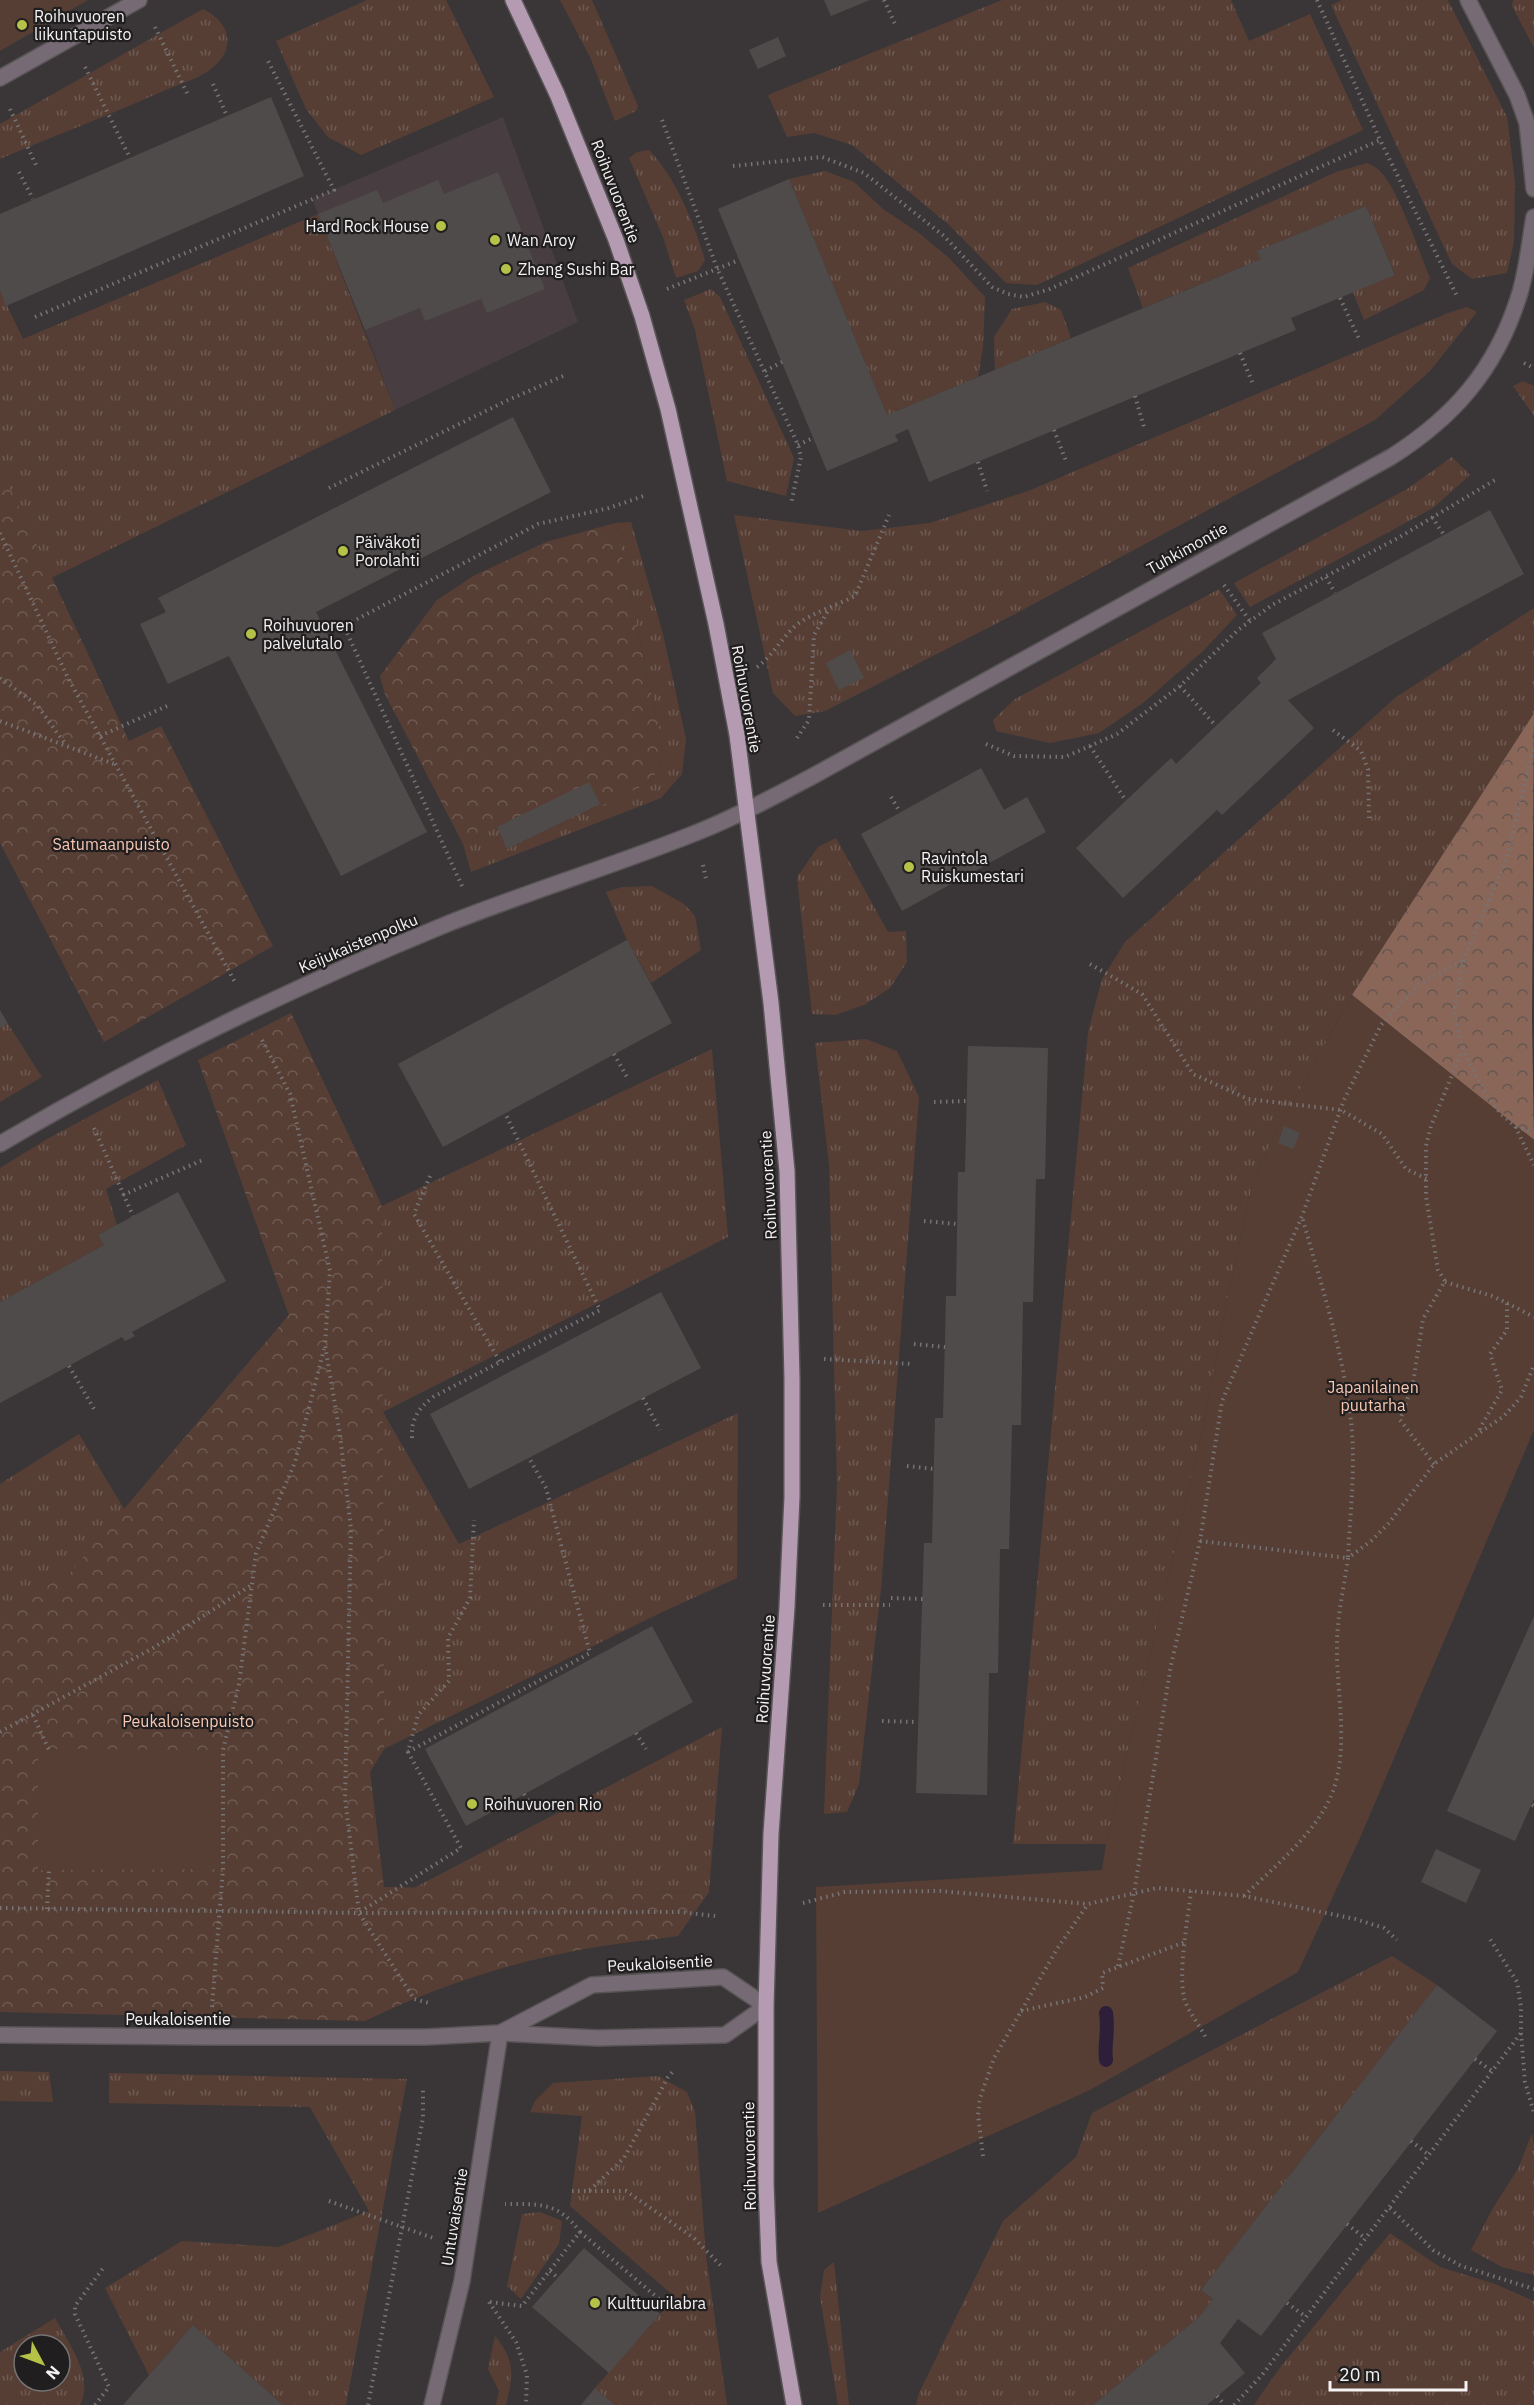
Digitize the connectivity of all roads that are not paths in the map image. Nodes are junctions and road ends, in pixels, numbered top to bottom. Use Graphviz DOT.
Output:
graph roads {
  1 [pos="139,0"];
  2 [pos="513,0"];
  3 [pos="1468,0"];
  4 [pos="0,78"];
  5 [pos="1534,189"];
  6 [pos="1534,217"];
  7 [pos="745,811"];
  8 [pos="0,1144"];
  9 [pos="766,2007"];
  10 [pos="500,2033"];
  11 [pos="0,2035"];
  12 [pos="432,2405"];
  13 [pos="794,2405"];
  1 -- 4 [label="street"];
  2 -- 7 [label="main road, Roihuvuorentie"];
  3 -- 5 [label="street"];
  6 -- 7 [label="street, Tuhkimontie"];
  7 -- 8 [label="street, Keijukaistenpolku"];
  7 -- 9 [label="main road, Roihuvuorentie"];
  9 -- 10 [label="street, Peukaloisentie"];
  9 -- 10 [label="street, Peukaloisentie"];
  9 -- 13 [label="main road, Roihuvuorentie"];
  10 -- 11 [label="street, Peukaloisentie"];
  10 -- 12 [label="street, Untuvaisentie"];
}
